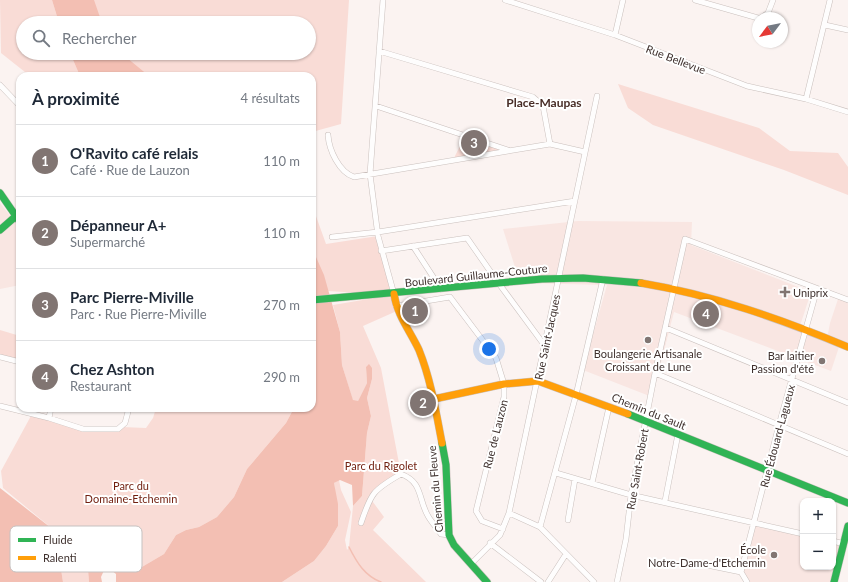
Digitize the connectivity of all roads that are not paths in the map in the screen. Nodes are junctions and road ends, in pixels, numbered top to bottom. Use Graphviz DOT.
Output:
graph roads {
  1 [pos="383,0"];
  2 [pos="505,0"];
  3 [pos="623,0"];
  4 [pos="695,0"];
  5 [pos="773,0"];
  6 [pos="830,0"];
  7 [pos="768,12"];
  8 [pos="752,16"];
  9 [pos="825,25"];
  10 [pos="848,30"];
  11 [pos="615,35"];
  12 [pos="379,51"];
  13 [pos="0,85"];
  14 [pos="597,96"];
  15 [pos="806,99"];
  16 [pos="16,102"];
  17 [pos="376,106"];
  18 [pos="848,112"];
  19 [pos="328,135"];
  20 [pos="550,144"];
  21 [pos="509,150"];
  22 [pos="586,152"];
  23 [pos="370,174"];
  24 [pos="0,193"];
  25 [pos="575,201"];
  26 [pos="16,212"];
  27 [pos="16,218"];
  28 [pos="0,230"];
  29 [pos="378,232"];
  30 [pos="332,237"];
  31 [pos="413,246"];
  32 [pos="381,251"];
  33 [pos="559,277"];
  34 [pos="603,279"];
  35 [pos="497,281"];
  36 [pos="816,288"];
  37 [pos="441,289"];
  38 [pos="674,289"];
  39 [pos="394,294"];
  40 [pos="316,300"];
  41 [pos="848,300"];
  42 [pos="396,306"];
  43 [pos="666,328"];
  44 [pos="806,328"];
  45 [pos="545,346"];
  46 [pos="848,346"];
  47 [pos="0,357"];
  48 [pos="16,361"];
  49 [pos="655,373"];
  50 [pos="792,379"];
  51 [pos="538,381"];
  52 [pos="504,384"];
  53 [pos="576,395"];
  54 [pos="434,399"];
  55 [pos="848,404"];
  56 [pos="0,406"];
  57 [pos="609,407"];
  58 [pos="16,410"];
  59 [pos="24,412"];
  60 [pos="50,412"];
  61 [pos="128,412"];
  62 [pos="48,418"];
  63 [pos="646,420"];
  64 [pos="779,425"];
  65 [pos="678,434"];
  66 [pos="848,454"];
  67 [pos="767,471"];
  68 [pos="556,473"];
  69 [pos="575,479"];
  70 [pos="592,483"];
  71 [pos="631,495"];
  72 [pos="665,501"];
  73 [pos="848,503"];
  74 [pos="509,513"];
  75 [pos="568,520"];
  76 [pos="754,522"];
  77 [pos="361,523"];
  78 [pos="848,526"];
  79 [pos="540,527"];
  80 [pos="504,529"];
  81 [pos="800,533"];
  82 [pos="449,535"];
  83 [pos="836,542"];
  84 [pos="490,543"];
  85 [pos="844,544"];
  86 [pos="566,554"];
  87 [pos="697,563"];
  88 [pos="471,564"];
  89 [pos="741,572"];
  90 [pos="487,582"];
  91 [pos="541,582"];
  92 [pos="548,582"];
  93 [pos="594,582"];
  94 [pos="617,582"];
  95 [pos="747,582"];
  96 [pos="834,582"];
  1 -- 12 [label="street"];
  2 -- 11 [label="street, Rue Bellevue"];
  3 -- 11 [label="street"];
  4 -- 8 [label="street"];
  5 -- 7 [label="street"];
  6 -- 9 [label="street"];
  9 -- 10 [label="street"];
  9 -- 15 [label="street"];
  11 -- 15 [label="street, Rue Bellevue"];
  12 -- 17 [label="street"];
  12 -- 20 [label="street"];
  13 -- 16 [label="street"];
  14 -- 22 [label="street, Rue Saint-Jacques"];
  15 -- 18 [label="street, Rue Bellevue"];
  17 -- 21 [label="street"];
  17 -- 23 [label="street"];
  19 -- 23 [label="street"];
  20 -- 21 [label="street"];
  20 -- 22 [label="street"];
  21 -- 23 [label="street"];
  22 -- 25 [label="street, Rue Saint-Jacques"];
  23 -- 29 [label="street"];
  24 -- 26 [label="street"];
  25 -- 29 [label="street"];
  25 -- 33 [label="street, Rue Saint-Jacques"];
  27 -- 28 [label="street"];
  29 -- 30 [label="street"];
  29 -- 32 [label="street"];
  31 -- 32 [label="street"];
  31 -- 35 [label="street"];
  31 -- 37 [label="street"];
  32 -- 39 [label="street"];
  33 -- 34 [label="street, Boulevard Guillaume-Couture"];
  33 -- 35 [label="street, Boulevard Guillaume-Couture"];
  33 -- 45 [label="street, Rue Saint-Jacques"];
  34 -- 38 [label="street, Boulevard Guillaume-Couture"];
  34 -- 53 [label="street"];
  35 -- 37 [label="street, Boulevard Guillaume-Couture"];
  35 -- 45 [label="street"];
  36 -- 38 [label="street, Rue Saint-Robert"];
  36 -- 41 [label="street"];
  36 -- 44 [label="street, Rue Édouard-Lagueux"];
  37 -- 39 [label="street, Boulevard Guillaume-Couture"];
  38 -- 43 [label="street, Rue Saint-Robert"];
  38 -- 44 [label="street, Boulevard Guillaume-Couture"];
  39 -- 40 [label="street, Boulevard Guillaume-Couture"];
  39 -- 42 [label="street, Chemin du Fleuve"];
  42 -- 52 [label="street, Rue de Lauzon"];
  42 -- 54 [label="street, Chemin du Fleuve"];
  43 -- 49 [label="street, Rue Saint-Robert"];
  43 -- 50 [label="street"];
  44 -- 46 [label="street, Boulevard Guillaume-Couture"];
  44 -- 50 [label="street, Rue Édouard-Lagueux"];
  45 -- 51 [label="street, Rue Saint-Jacques"];
  47 -- 48 [label="street"];
  49 -- 63 [label="street, Rue Saint-Robert"];
  49 -- 64 [label="street"];
  50 -- 55 [label="street"];
  50 -- 64 [label="street, Rue Édouard-Lagueux"];
  51 -- 52 [label="street, Chemin du Sault"];
  51 -- 53 [label="street, Chemin du Sault"];
  51 -- 74 [label="street, Rue Saint-Jacques"];
  52 -- 54 [label="street, Chemin du Sault"];
  52 -- 80 [label="street, Rue de Lauzon"];
  53 -- 57 [label="street, Chemin du Sault"];
  53 -- 68 [label="street"];
  54 -- 82 [label="street, Chemin du Fleuve"];
  56 -- 58 [label="street"];
  57 -- 63 [label="street, Chemin du Sault"];
  57 -- 70 [label="street"];
  59 -- 62 [label="street"];
  60 -- 62 [label="street"];
  61 -- 62 [label="street"];
  63 -- 65 [label="street, Chemin du Sault"];
  63 -- 71 [label="street, Rue Saint-Robert"];
  64 -- 66 [label="street"];
  64 -- 67 [label="street, Rue Édouard-Lagueux"];
  65 -- 67 [label="street, Chemin du Sault"];
  65 -- 72 [label="street"];
  67 -- 73 [label="street, Chemin du Sault"];
  67 -- 76 [label="street, Rue Édouard-Lagueux"];
  68 -- 69 [label="street"];
  68 -- 79 [label="street"];
  69 -- 70 [label="street"];
  69 -- 75 [label="street"];
  70 -- 71 [label="street"];
  71 -- 72 [label="street"];
  71 -- 94 [label="street, Rue Saint-Robert"];
  72 -- 76 [label="street"];
  74 -- 79 [label="street"];
  74 -- 80 [label="street, Rue Saint-Jacques"];
  76 -- 81 [label="street"];
  76 -- 89 [label="street, Rue Édouard-Lagueux"];
  77 -- 82 [label="street"];
  78 -- 85 [label="street"];
  79 -- 86 [label="street"];
  80 -- 84 [label="street, Rue Saint-Jacques"];
  82 -- 88 [label="street, Chemin du Fleuve"];
  83 -- 85 [label="street"];
  84 -- 88 [label="street, Rue Saint-Jacques"];
  84 -- 91 [label="street"];
  85 -- 96 [label="street"];
  86 -- 92 [label="street"];
  86 -- 93 [label="street"];
  87 -- 89 [label="street"];
  88 -- 90 [label="street, Chemin du Fleuve"];
  89 -- 95 [label="street"];
}
